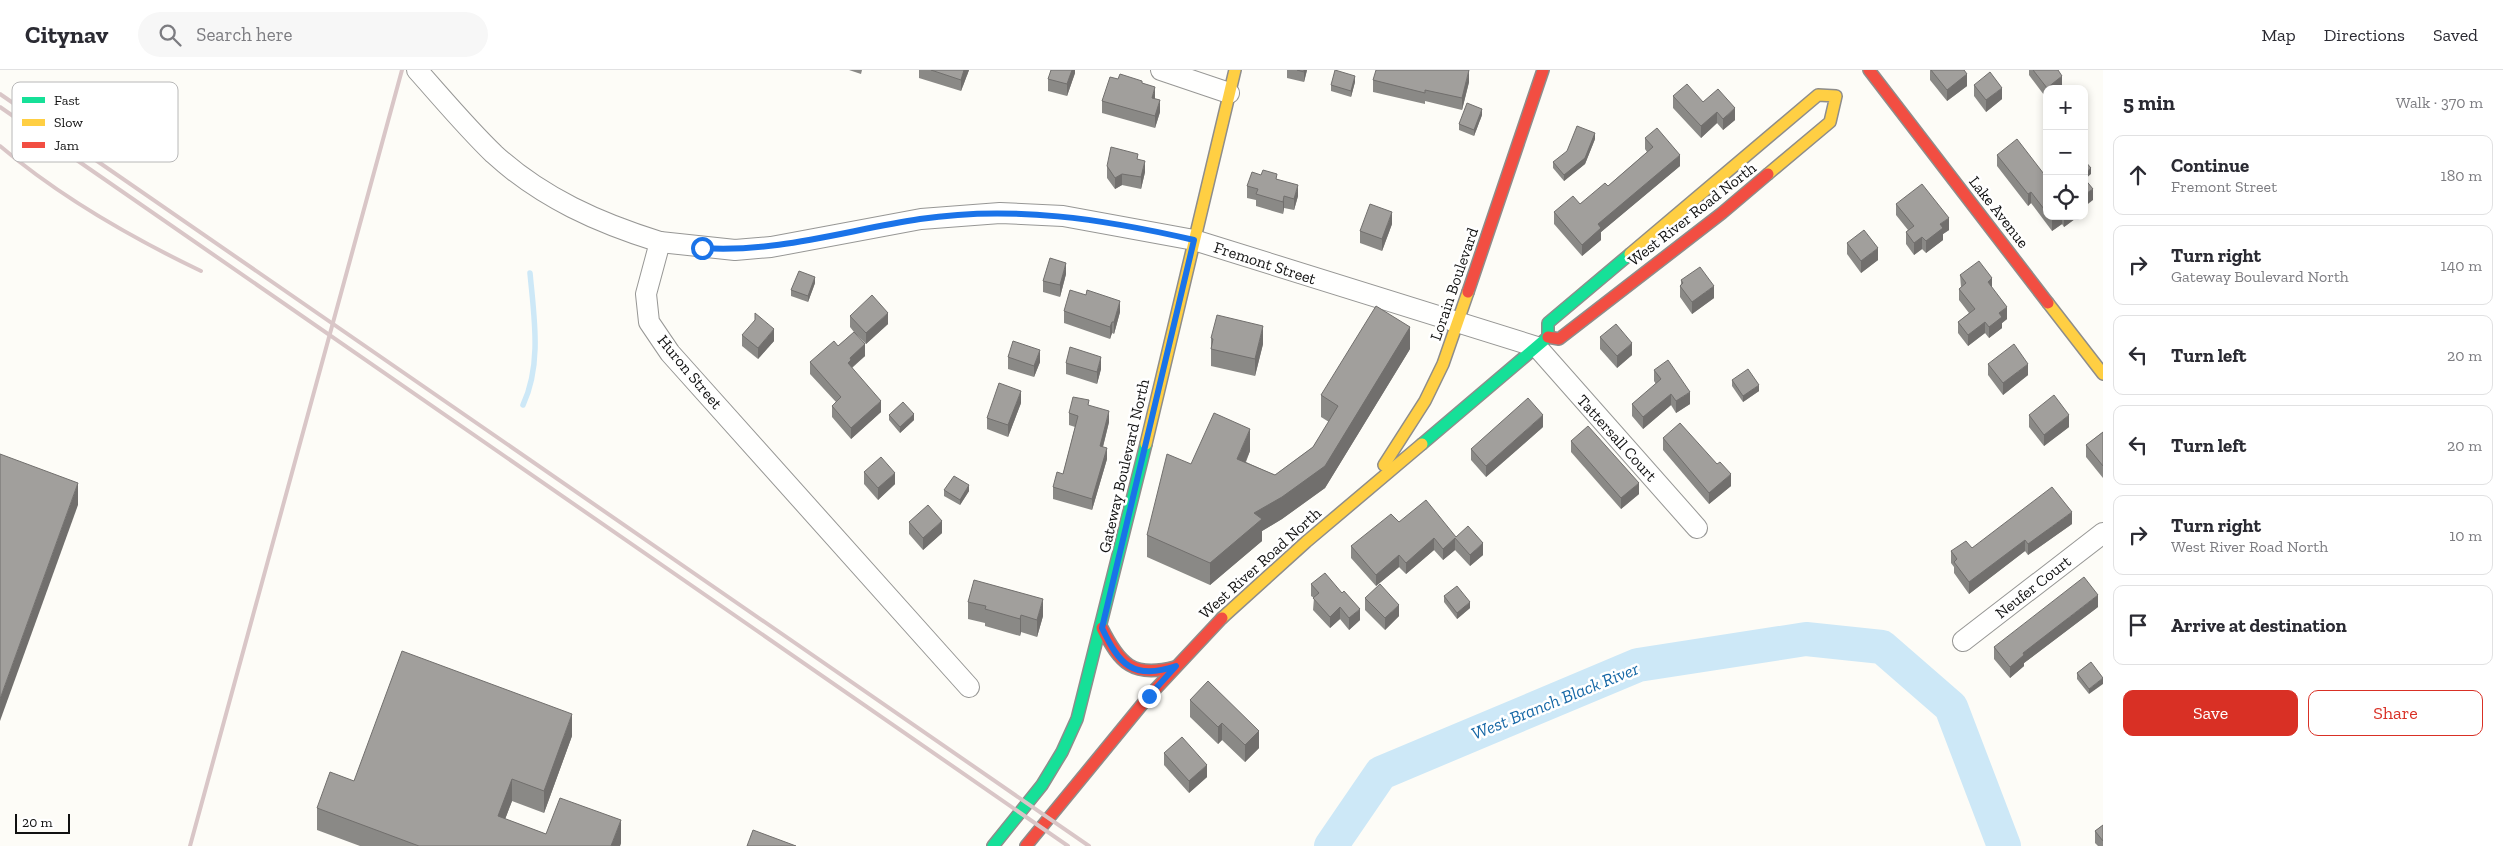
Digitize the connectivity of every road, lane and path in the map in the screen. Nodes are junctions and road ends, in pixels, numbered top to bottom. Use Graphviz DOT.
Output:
graph roads {
  1 [pos="417,70"];
  2 [pos="1161,70"];
  3 [pos="1235,70"];
  4 [pos="1543,70"];
  5 [pos="1865,72"];
  6 [pos="1847,86"];
  7 [pos="1229,93"];
  8 [pos="1836,96"];
  9 [pos="1194,240"];
  10 [pos="660,242"];
  11 [pos="1458,324"];
  12 [pos="1542,342"];
  13 [pos="2103,374"];
  14 [pos="1364,493"];
  15 [pos="1697,528"];
  16 [pos="2103,533"];
  17 [pos="1102,628"];
  18 [pos="1963,641"];
  19 [pos="1176,666"];
  20 [pos="969,687"];
  21 [pos="993,846"];
  22 [pos="1026,846"];
  1 -- 10 [label="street"];
  2 -- 7 [label="street"];
  3 -- 7 [label="main road, Gateway Boulevard North"];
  4 -- 11 [label="main road, Lorain Boulevard"];
  5 -- 13 [label="main road, Lake Avenue"];
  6 -- 8 [label="main road"];
  7 -- 9 [label="main road, Gateway Boulevard North"];
  8 -- 12 [label="main road, West River Road North"];
  8 -- 12 [label="main road, West River Road North"];
  9 -- 10 [label="street, Fremont Street"];
  9 -- 11 [label="street, Fremont Street"];
  9 -- 17 [label="main road, Gateway Boulevard North"];
  10 -- 20 [label="street, Huron Street"];
  11 -- 12 [label="street, Fremont Street"];
  11 -- 14 [label="main road, Lorain Boulevard"];
  12 -- 14 [label="main road, West River Road North"];
  12 -- 15 [label="street, Tattersall Court"];
  14 -- 19 [label="main road, West River Road North"];
  16 -- 18 [label="street, Neufer Court"];
  17 -- 19 [label="main road"];
  17 -- 21 [label="main road, Gateway Boulevard North"];
  19 -- 22 [label="main road, West River Road North"];
}
